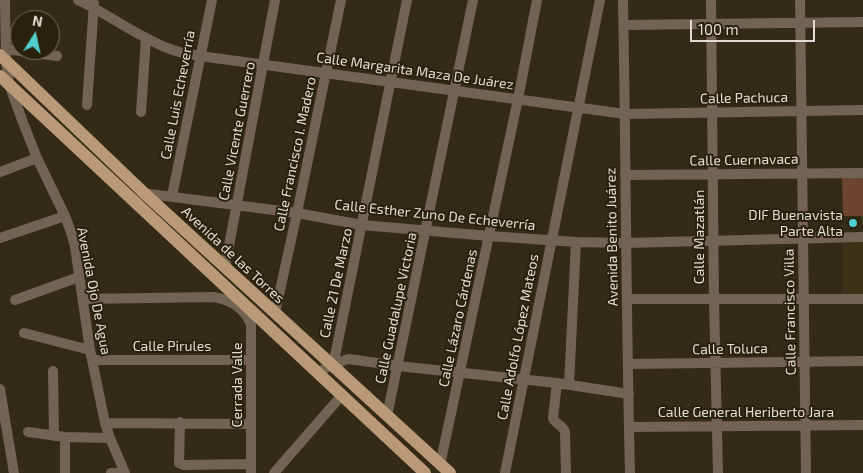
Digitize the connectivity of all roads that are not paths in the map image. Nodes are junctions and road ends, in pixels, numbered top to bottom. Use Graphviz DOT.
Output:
graph roads {
  1 [pos="5,0"];
  2 [pos="78,0"];
  3 [pos="212,0"];
  4 [pos="275,0"];
  5 [pos="341,0"];
  6 [pos="407,0"];
  7 [pos="473,0"];
  8 [pos="537,0"];
  9 [pos="600,0"];
  10 [pos="623,0"];
  11 [pos="711,0"];
  12 [pos="800,0"];
  13 [pos="94,4"];
  14 [pos="863,22"];
  15 [pos="800,23"];
  16 [pos="711,24"];
  17 [pos="624,25"];
  18 [pos="146,38"];
  19 [pos="4,55"];
  20 [pos="200,56"];
  21 [pos="263,64"];
  22 [pos="326,73"];
  23 [pos="4,80"];
  24 [pos="391,82"];
  25 [pos="454,90"];
  26 [pos="518,99"];
  27 [pos="87,105"];
  28 [pos="578,108"];
  29 [pos="863,110"];
  30 [pos="801,111"];
  31 [pos="141,112"];
  32 [pos="712,112"];
  33 [pos="625,114"];
  34 [pos="38,158"];
  35 [pos="0,172"];
  36 [pos="802,173"];
  37 [pos="863,173"];
  38 [pos="713,174"];
  39 [pos="626,175"];
  40 [pos="123,192"];
  41 [pos="144,193"];
  42 [pos="172,196"];
  43 [pos="237,204"];
  44 [pos="297,213"];
  45 [pos="65,216"];
  46 [pos="362,225"];
  47 [pos="426,231"];
  48 [pos="489,236"];
  49 [pos="863,237"];
  50 [pos="0,238"];
  51 [pos="803,238"];
  52 [pos="552,240"];
  53 [pos="713,241"];
  54 [pos="576,242"];
  55 [pos="625,242"];
  56 [pos="225,267"];
  57 [pos="79,277"];
  58 [pos="804,298"];
  59 [pos="83,299"];
  60 [pos="714,299"];
  61 [pos="863,299"];
  62 [pos="15,300"];
  63 [pos="626,300"];
  64 [pos="275,313"];
  65 [pos="24,333"];
  66 [pos="91,355"];
  67 [pos="251,360"];
  68 [pos="804,362"];
  69 [pos="863,362"];
  70 [pos="715,363"];
  71 [pos="628,364"];
  72 [pos="333,366"];
  73 [pos="398,366"];
  74 [pos="53,371"];
  75 [pos="317,372"];
  76 [pos="461,372"];
  77 [pos="524,380"];
  78 [pos="557,383"];
  79 [pos="569,385"];
  80 [pos="0,389"];
  81 [pos="629,394"];
  82 [pos="342,395"];
  83 [pos="387,416"];
  84 [pos="180,422"];
  85 [pos="105,423"];
  86 [pos="251,424"];
  87 [pos="863,425"];
  88 [pos="717,426"];
  89 [pos="805,426"];
  90 [pos="629,427"];
  91 [pos="28,432"];
  92 [pos="54,436"];
  93 [pos="65,437"];
  94 [pos="110,438"];
  95 [pos="251,468"];
  96 [pos="445,469"];
  97 [pos="14,473"];
  98 [pos="65,473"];
  99 [pos="111,473"];
  100 [pos="125,473"];
  101 [pos="274,473"];
  102 [pos="425,473"];
  103 [pos="505,473"];
  104 [pos="566,473"];
  105 [pos="630,473"];
  106 [pos="718,473"];
  107 [pos="806,473"];
  1 -- 19 [label="street, Avenida Ojo De Agua"];
  2 -- 13 [label="street, Calle Margarita Maza De Juárez"];
  3 -- 20 [label="street, Calle Luis Echeverría"];
  4 -- 21 [label="street, Calle Vicente Guerrero"];
  5 -- 22 [label="street, Calle Francisco I. Madero"];
  6 -- 24 [label="street, Calle 21 De Marzo"];
  7 -- 25 [label="street, Calle Guadalupe Victoria"];
  8 -- 26 [label="street, Calle Lázaro Cárdenas"];
  9 -- 28 [label="street, Calle Adolfo López Mateos"];
  10 -- 17 [label="street, Avenida Benito Juárez"];
  11 -- 16 [label="street, Calle Mazatlán"];
  12 -- 15 [label="street, Calle Francisco Villa"];
  13 -- 18 [label="street, Calle Margarita Maza De Juárez"];
  13 -- 27 [label="street"];
  14 -- 15 [label="street"];
  15 -- 16 [label="street"];
  15 -- 30 [label="street, Calle Francisco Villa"];
  16 -- 17 [label="street"];
  16 -- 32 [label="street, Calle Mazatlán"];
  17 -- 33 [label="street, Avenida Benito Juárez"];
  18 -- 20 [label="street, Calle Margarita Maza De Juárez"];
  18 -- 31 [label="street"];
  19 -- 23 [label="street, Avenida Ojo De Agua"];
  19 -- 41 [label="main road, Avenida de las Torres"];
  20 -- 21 [label="street, Calle Margarita Maza De Juárez"];
  20 -- 42 [label="street, Calle Luis Echeverría"];
  21 -- 22 [label="street, Calle Margarita Maza De Juárez"];
  21 -- 43 [label="street, Calle Vicente Guerrero"];
  22 -- 24 [label="street, Calle Margarita Maza De Juárez"];
  22 -- 44 [label="street, Calle Francisco I. Madero"];
  23 -- 34 [label="street, Avenida Ojo De Agua"];
  23 -- 40 [label="main road, Avenida de las Torres"];
  24 -- 25 [label="street, Calle Margarita Maza De Juárez"];
  24 -- 46 [label="street, Calle 21 De Marzo"];
  25 -- 26 [label="street, Calle Margarita Maza De Juárez"];
  25 -- 47 [label="street, Calle Guadalupe Victoria"];
  26 -- 28 [label="street, Calle Margarita Maza De Juárez"];
  26 -- 48 [label="street, Calle Lázaro Cárdenas"];
  28 -- 33 [label="street, Calle Margarita Maza De Juárez"];
  28 -- 52 [label="street, Calle Adolfo López Mateos"];
  29 -- 30 [label="street, Calle Pachuca"];
  30 -- 32 [label="street, Calle Pachuca"];
  30 -- 36 [label="street, Calle Francisco Villa"];
  32 -- 33 [label="street, Calle Pachuca"];
  32 -- 38 [label="street, Calle Mazatlán"];
  33 -- 39 [label="street, Avenida Benito Juárez"];
  34 -- 35 [label="street"];
  34 -- 45 [label="street, Avenida Ojo De Agua"];
  36 -- 37 [label="street, Calle Cuernavaca"];
  36 -- 38 [label="street, Calle Cuernavaca"];
  36 -- 51 [label="street, Calle Francisco Villa"];
  38 -- 39 [label="street, Calle Cuernavaca"];
  38 -- 53 [label="street, Calle Mazatlán"];
  39 -- 55 [label="street, Avenida Benito Juárez"];
  40 -- 41 [label="street, Calle Esther Zuno De Echeverría"];
  40 -- 75 [label="main road, Avenida de las Torres"];
  41 -- 42 [label="street, Calle Esther Zuno De Echeverría"];
  41 -- 56 [label="main road, Avenida de las Torres"];
  42 -- 43 [label="street, Calle Esther Zuno De Echeverría"];
  43 -- 44 [label="street, Calle Esther Zuno De Echeverría"];
  43 -- 56 [label="street, Calle Vicente Guerrero"];
  44 -- 46 [label="street, Calle Esther Zuno De Echeverría"];
  44 -- 64 [label="street, Calle Francisco I. Madero"];
  45 -- 50 [label="street"];
  45 -- 57 [label="street, Avenida Ojo De Agua"];
  46 -- 47 [label="street, Calle Esther Zuno De Echeverría"];
  46 -- 72 [label="street, Calle 21 De Marzo"];
  47 -- 48 [label="street, Calle Esther Zuno De Echeverría"];
  47 -- 73 [label="street, Calle Guadalupe Victoria"];
  48 -- 52 [label="street, Calle Esther Zuno De Echeverría"];
  48 -- 76 [label="street, Calle Lázaro Cárdenas"];
  49 -- 51 [label="street, Calle Esther Zuno De Echeverría"];
  51 -- 53 [label="street, Calle Esther Zuno De Echeverría"];
  51 -- 58 [label="street, Calle Francisco Villa"];
  52 -- 54 [label="street, Calle Esther Zuno De Echeverría"];
  52 -- 77 [label="street, Calle Adolfo López Mateos"];
  53 -- 55 [label="street, Calle Esther Zuno De Echeverría"];
  53 -- 60 [label="street, Calle Mazatlán"];
  54 -- 55 [label="street, Calle Esther Zuno De Echeverría"];
  54 -- 79 [label="street"];
  55 -- 63 [label="street, Avenida Benito Juárez"];
  56 -- 64 [label="main road, Avenida de las Torres"];
  57 -- 59 [label="street, Avenida Ojo De Agua"];
  57 -- 62 [label="street"];
  58 -- 60 [label="street"];
  58 -- 61 [label="street"];
  58 -- 68 [label="street, Calle Francisco Villa"];
  59 -- 66 [label="street, Avenida Ojo De Agua"];
  59 -- 67 [label="street, Cerrada Valle"];
  60 -- 63 [label="street"];
  60 -- 70 [label="street, Calle Mazatlán"];
  63 -- 71 [label="street, Avenida Benito Juárez"];
  64 -- 72 [label="main road, Avenida de las Torres"];
  65 -- 66 [label="street, Calle Pirules"];
  66 -- 67 [label="street, Calle Pirules"];
  66 -- 85 [label="street, Avenida Ojo De Agua"];
  67 -- 86 [label="street, Cerrada Valle"];
  68 -- 69 [label="street, Calle Toluca"];
  68 -- 70 [label="street, Calle Toluca"];
  68 -- 89 [label="street, Calle Francisco Villa"];
  70 -- 71 [label="street, Calle Toluca"];
  70 -- 88 [label="street, Calle Mazatlán"];
  71 -- 81 [label="street, Avenida Benito Juárez"];
  72 -- 73 [label="street"];
  72 -- 75 [label="street"];
  72 -- 83 [label="main road, Avenida de las Torres"];
  73 -- 76 [label="street"];
  73 -- 83 [label="street, Calle Guadalupe Victoria"];
  74 -- 92 [label="street"];
  75 -- 82 [label="main road, Avenida de las Torres"];
  76 -- 77 [label="street"];
  76 -- 96 [label="street, Calle Lázaro Cárdenas"];
  77 -- 78 [label="street"];
  77 -- 103 [label="street, Calle Adolfo López Mateos"];
  78 -- 79 [label="street"];
  78 -- 104 [label="street"];
  79 -- 81 [label="street"];
  80 -- 97 [label="street"];
  81 -- 90 [label="street, Avenida Benito Juárez"];
  82 -- 101 [label="street"];
  82 -- 102 [label="main road, Avenida de las Torres"];
  83 -- 96 [label="main road, Avenida de las Torres"];
  84 -- 85 [label="street"];
  84 -- 86 [label="street"];
  84 -- 95 [label="street"];
  85 -- 94 [label="street, Avenida Ojo De Agua"];
  86 -- 95 [label="street, Cerrada Valle"];
  87 -- 89 [label="street, Calle General Heriberto Jara"];
  88 -- 89 [label="street, Calle General Heriberto Jara"];
  88 -- 90 [label="street, Calle General Heriberto Jara"];
  88 -- 106 [label="street, Calle Mazatlán"];
  89 -- 107 [label="street, Calle Francisco Villa"];
  90 -- 105 [label="street, Avenida Benito Juárez"];
  91 -- 92 [label="street"];
  92 -- 93 [label="street"];
  93 -- 94 [label="street"];
  93 -- 98 [label="street"];
  94 -- 100 [label="street, Avenida Ojo De Agua"];
  99 -- 100 [label="street"];
}
